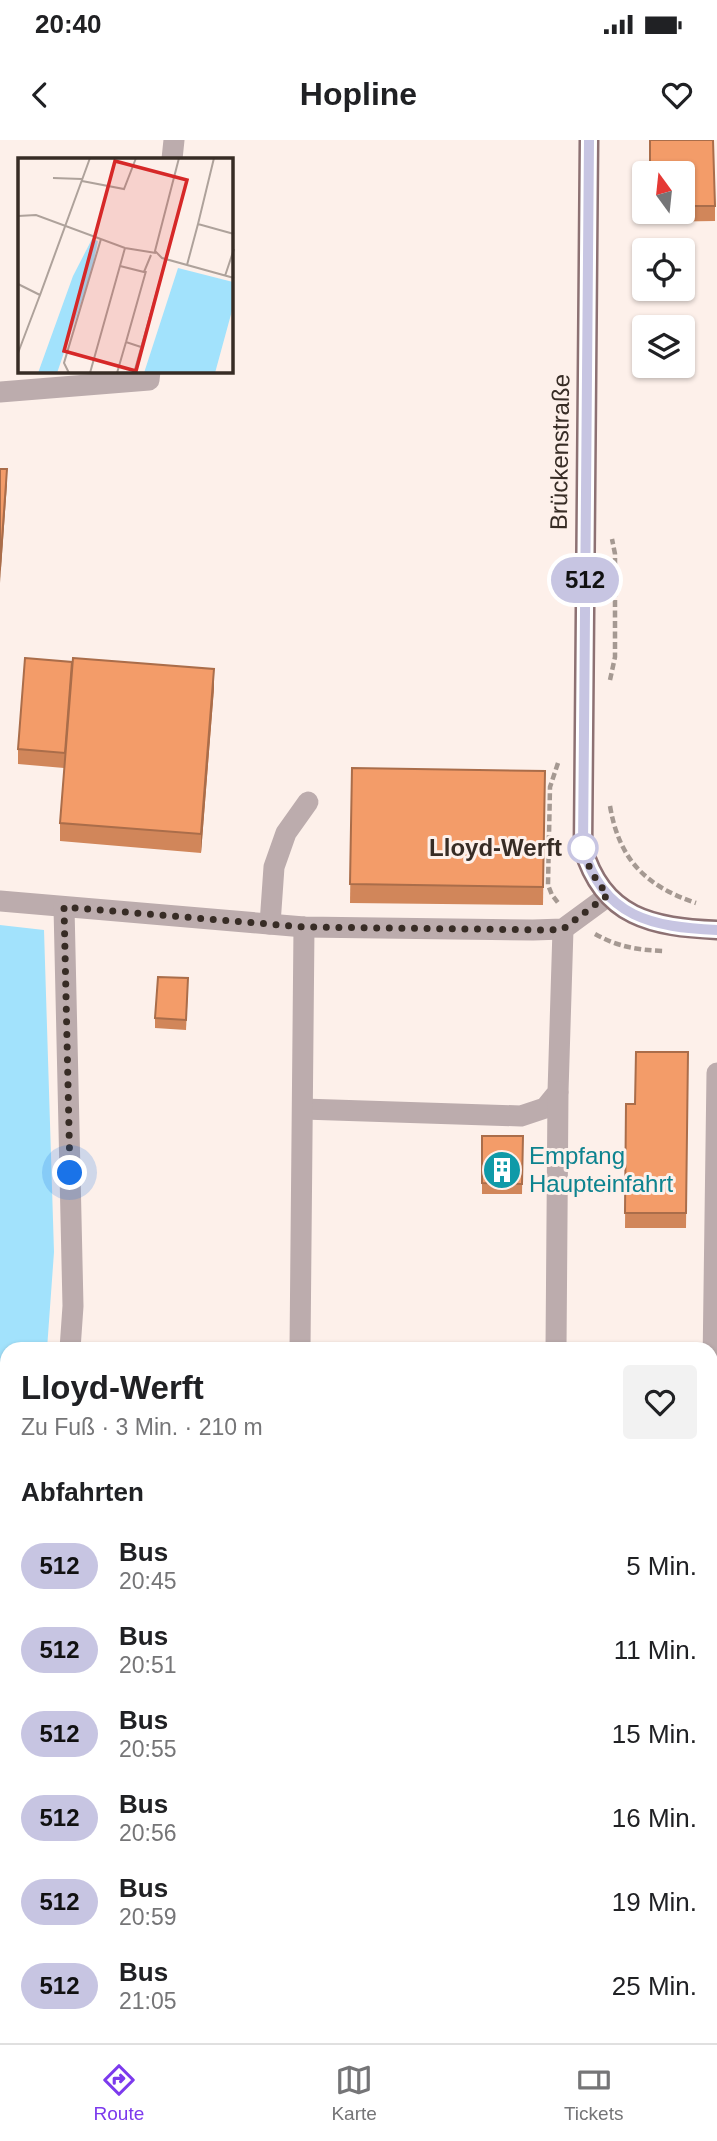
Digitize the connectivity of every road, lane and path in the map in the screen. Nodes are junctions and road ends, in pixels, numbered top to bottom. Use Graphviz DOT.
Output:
graph roads {
  1 [pos="174,140"];
  2 [pos="589,140"];
  3 [pos="172,158"];
  4 [pos="150,373"];
  5 [pos="0,393"];
  6 [pos="609,795"];
  7 [pos="308,802"];
  8 [pos="608,895"];
  9 [pos="0,901"];
  10 [pos="704,904"];
  11 [pos="64,907"];
  12 [pos="270,924"];
  13 [pos="304,927"];
  14 [pos="563,929"];
  15 [pos="717,930"];
  16 [pos="717,1073"];
  17 [pos="558,1092"];
  18 [pos="303,1109"];
  19 [pos="716,1191"];
  20 [pos="70,1342"];
  21 [pos="300,1342"];
  22 [pos="556,1342"];
  23 [pos="713,1342"];
  1 -- 3 [label="street"];
  2 -- 8 [label="main road, Brückenstraße"];
  4 -- 5 [label="street"];
  6 -- 10 [label="path"];
  7 -- 12 [label="street"];
  8 -- 14 [label="street"];
  8 -- 15 [label="main road"];
  9 -- 11 [label="street"];
  11 -- 12 [label="street"];
  11 -- 20 [label="street"];
  12 -- 13 [label="street"];
  13 -- 14 [label="street"];
  13 -- 18 [label="street"];
  14 -- 17 [label="street"];
  16 -- 19 [label="street"];
  17 -- 18 [label="street"];
  17 -- 22 [label="street"];
  18 -- 21 [label="street"];
  19 -- 23 [label="street"];
}
